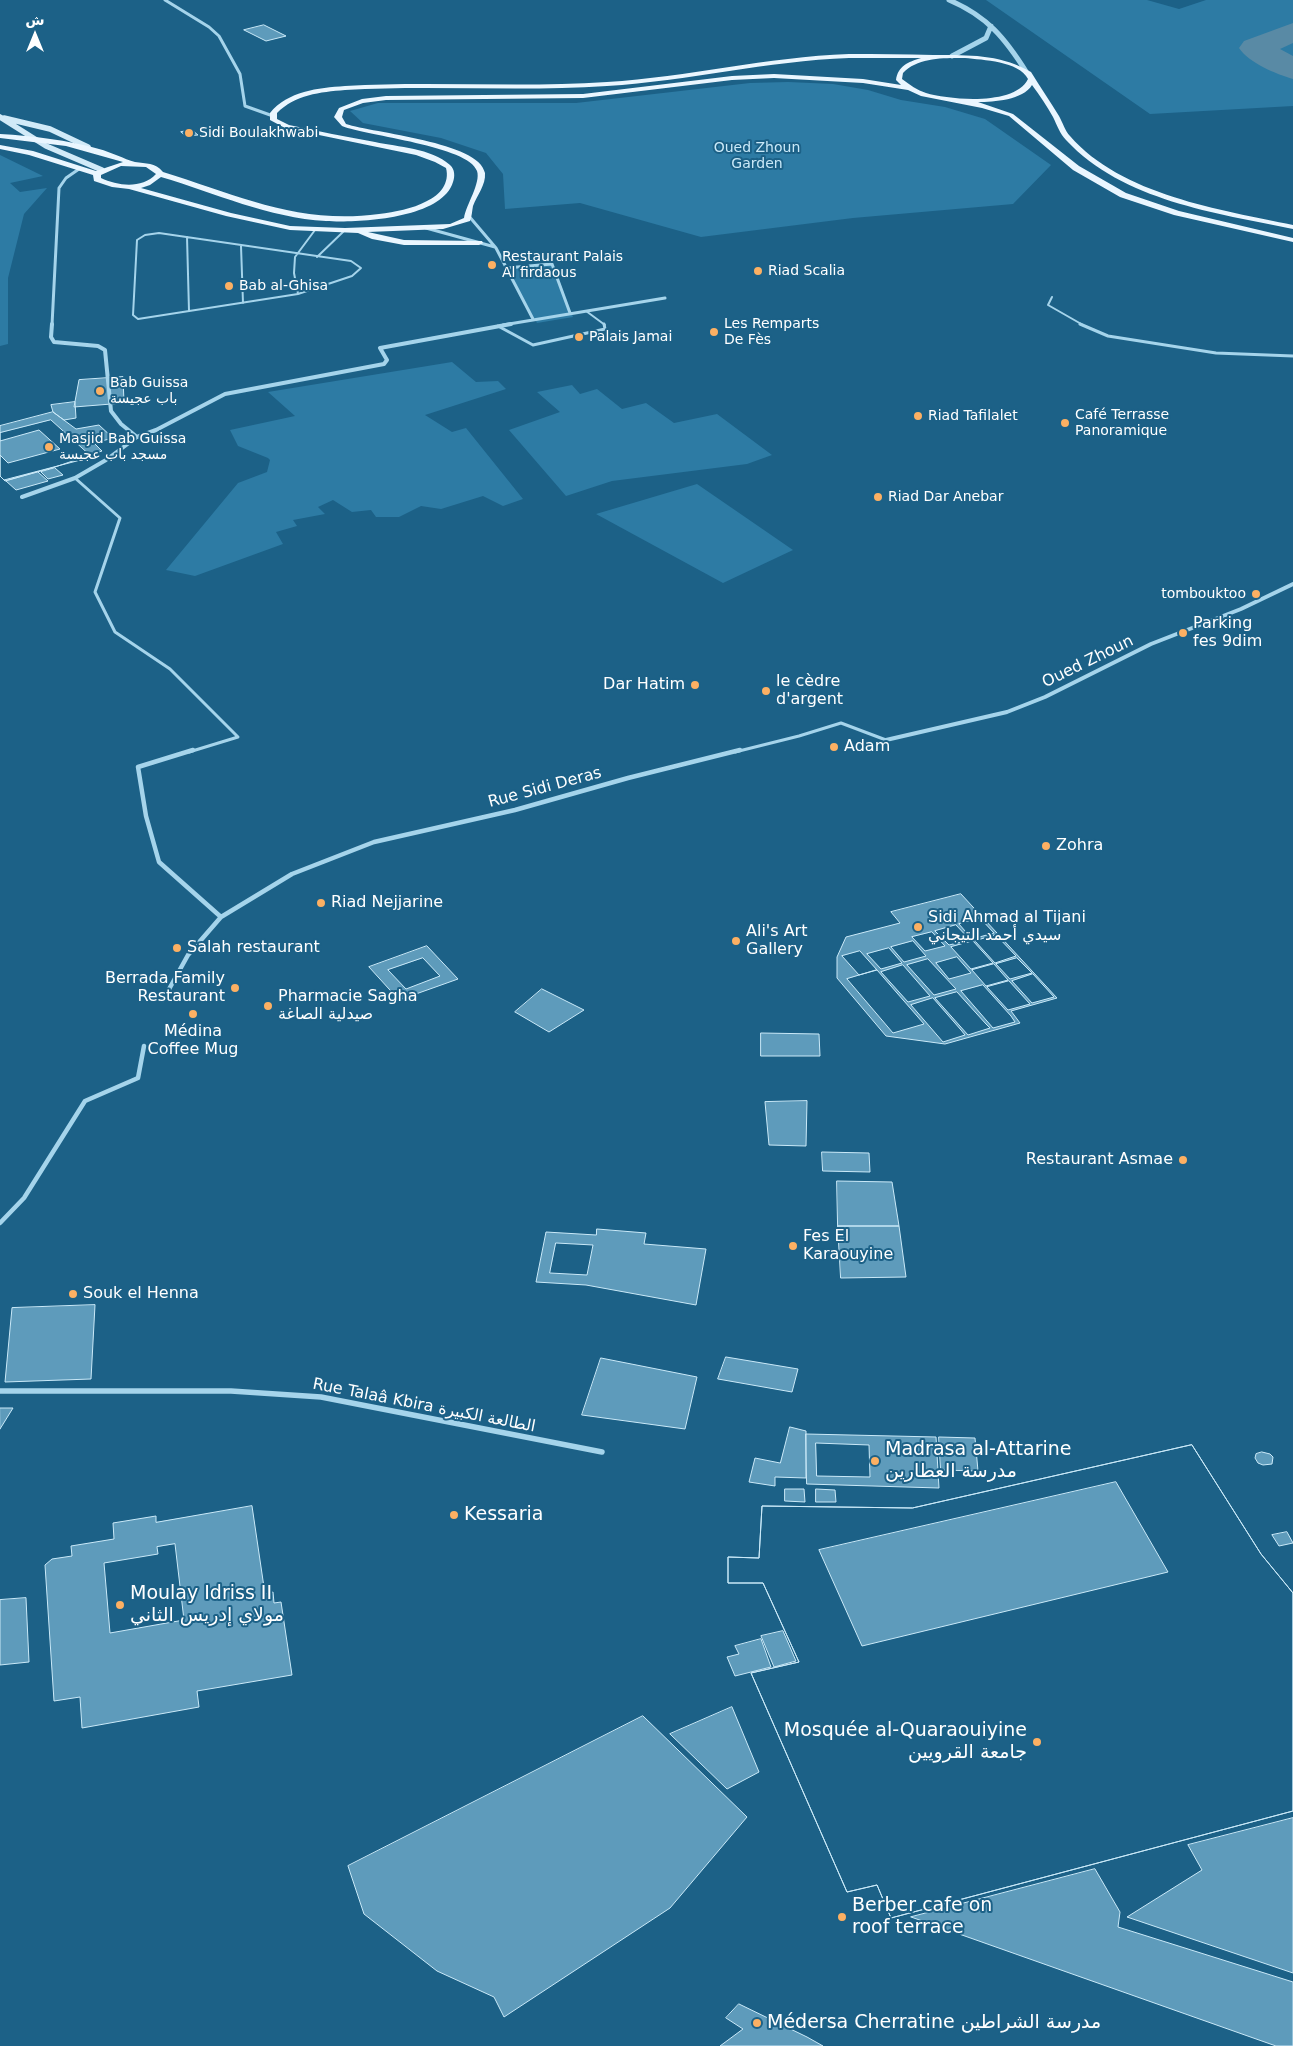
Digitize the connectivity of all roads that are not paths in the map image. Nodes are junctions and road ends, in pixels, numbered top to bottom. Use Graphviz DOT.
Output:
graph roads {
  1 [pos="165,0"];
  2 [pos="949,0"];
  3 [pos="992,26"];
  4 [pos="950,56"];
  5 [pos="1028,75"];
  6 [pos="908,88"];
  7 [pos="954,99"];
  8 [pos="273,116"];
  9 [pos="0,117"];
  10 [pos="0,136"];
  11 [pos="30,138"];
  12 [pos="0,147"];
  13 [pos="88,147"];
  14 [pos="135,164"];
  15 [pos="79,168"];
  16 [pos="100,172"];
  17 [pos="160,174"];
  18 [pos="127,186"];
  19 [pos="468,214"];
  20 [pos="424,227"];
  21 [pos="1293,227"];
  22 [pos="315,230"];
  23 [pos="344,231"];
  24 [pos="358,231"];
  25 [pos="188,238"];
  26 [pos="1293,240"];
  27 [pos="479,243"];
  28 [pos="241,246"];
  29 [pos="496,248"];
  30 [pos="296,255"];
  31 [pos="317,257"];
  32 [pos="506,268"];
  33 [pos="298,294"];
  34 [pos="1052,297"];
  35 [pos="665,298"];
  36 [pos="242,303"];
  37 [pos="586,310"];
  38 [pos="190,311"];
  39 [pos="570,313"];
  40 [pos="533,319"];
  41 [pos="498,326"];
  42 [pos="1293,356"];
  43 [pos="137,437"];
  44 [pos="76,478"];
  45 [pos="22,497"];
  46 [pos="1293,584"];
  47 [pos="886,740"];
  48 [pos="221,916"];
  49 [pos="163,1000"];
  50 [pos="144,1046"];
  51 [pos="0,1223"];
  52 [pos="0,1391"];
  53 [pos="602,1452"];
  1 -- 8 [label="street"];
  2 -- 3 [label="street"];
  3 -- 4 [label="street"];
  3 -- 5 [label="street"];
  4 -- 5 [label="main road"];
  4 -- 6 [label="main road"];
  4 -- 8 [label="main road"];
  5 -- 7 [label="main road"];
  5 -- 21 [label="main road"];
  6 -- 7 [label="main road"];
  6 -- 19 [label="main road"];
  7 -- 26 [label="main road"];
  8 -- 17 [label="main road"];
  9 -- 11 [label="main road"];
  9 -- 13 [label="main road"];
  10 -- 11 [label="main road"];
  11 -- 13 [label="main road"];
  11 -- 16 [label="main road"];
  12 -- 15 [label="main road"];
  13 -- 14 [label="main road"];
  14 -- 16 [label="main road"];
  14 -- 17 [label="main road"];
  15 -- 16 [label="main road"];
  15 -- 43 [label="street"];
  16 -- 18 [label="main road"];
  17 -- 18 [label="main road"];
  18 -- 22 [label="main road"];
  19 -- 20 [label="main road"];
  19 -- 29 [label="street"];
  20 -- 24 [label="main road"];
  20 -- 27 [label="street"];
  22 -- 23 [label="main road"];
  22 -- 30 [label="lane"];
  23 -- 24 [label="main road"];
  23 -- 31 [label="lane"];
  24 -- 27 [label="main road"];
  25 -- 28 [label="lane"];
  25 -- 38 [label="lane"];
  25 -- 38 [label="lane"];
  27 -- 29 [label="street"];
  28 -- 30 [label="lane"];
  28 -- 36 [label="lane"];
  29 -- 32 [label="street"];
  30 -- 31 [label="lane"];
  30 -- 33 [label="lane"];
  31 -- 33 [label="lane"];
  32 -- 39 [label="street"];
  32 -- 40 [label="street"];
  33 -- 36 [label="lane"];
  34 -- 42 [label="lane"];
  35 -- 37 [label="street"];
  36 -- 38 [label="lane"];
  37 -- 39 [label="street"];
  37 -- 41 [label="lane"];
  39 -- 40 [label="street"];
  40 -- 41 [label="street"];
  41 -- 43 [label="street"];
  43 -- 44 [label="street"];
  44 -- 45 [label="street"];
  44 -- 48 [label="street"];
  46 -- 47 [label="street, Oued Zhoun"];
  47 -- 48 [label="street, Rue Sidi Deras"];
  48 -- 49 [label="street, Rue Sidi Deras"];
  50 -- 51 [label="street"];
  52 -- 53 [label="street, Rue Talaâ Kbira الطالعة الكبيرة"];
}
